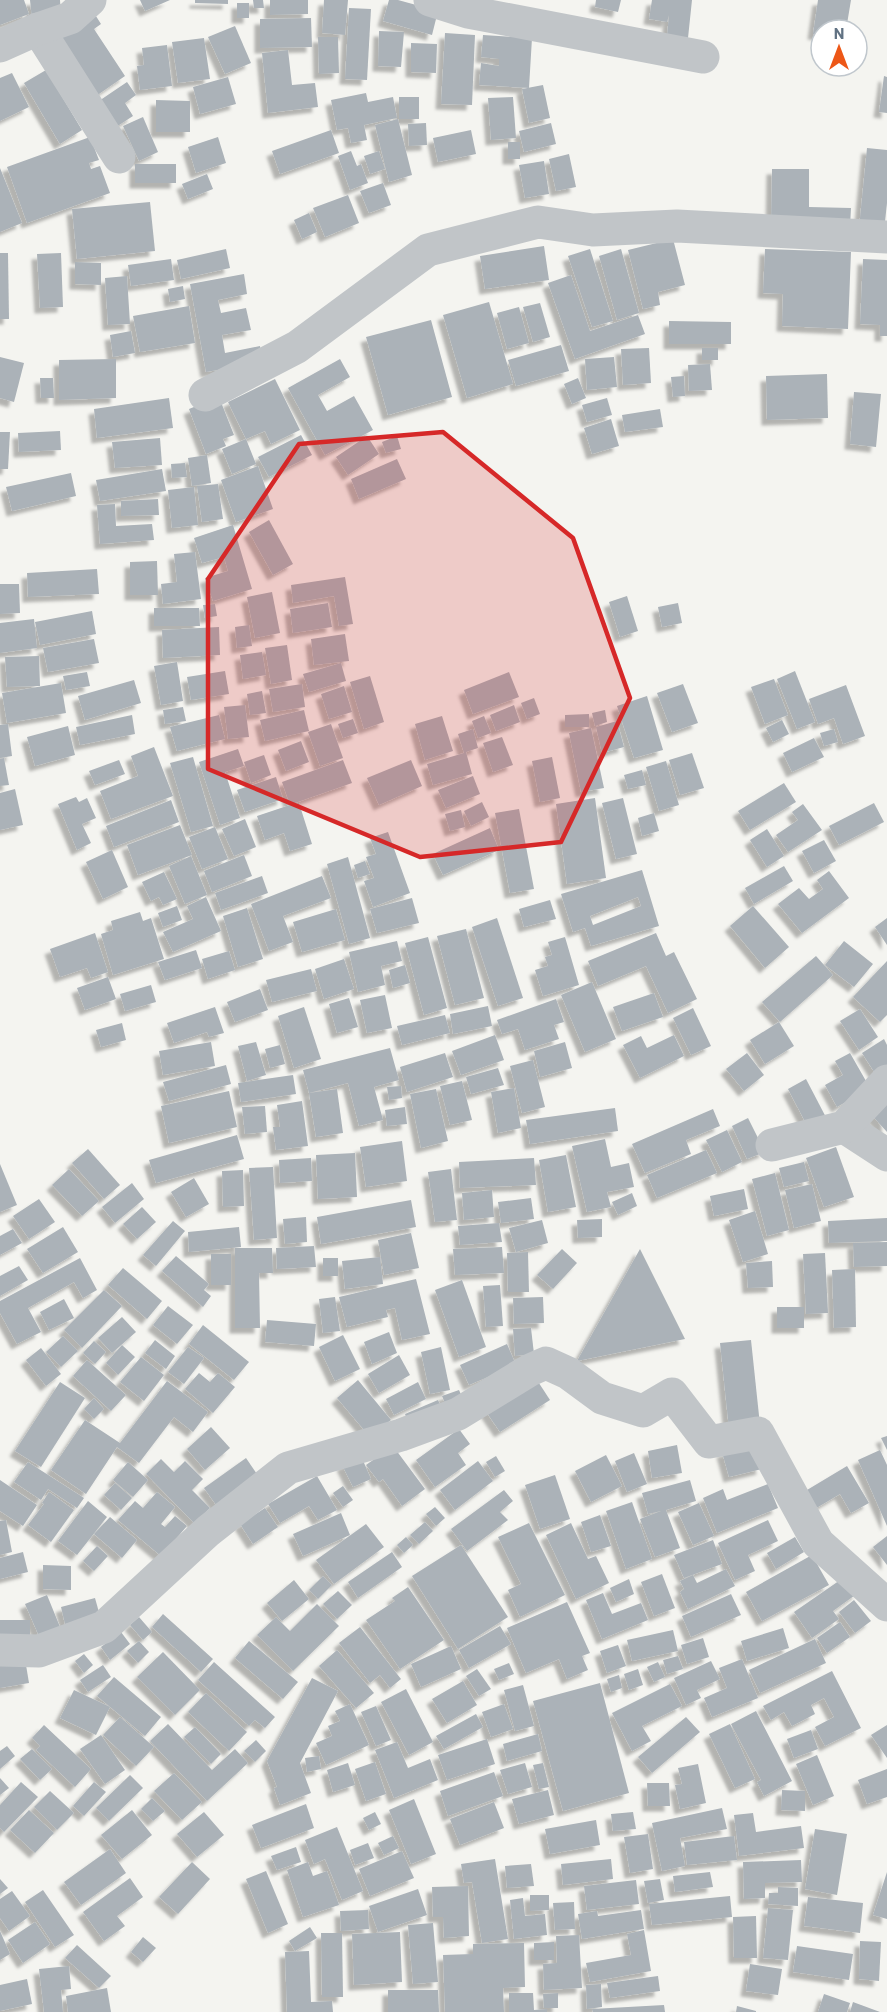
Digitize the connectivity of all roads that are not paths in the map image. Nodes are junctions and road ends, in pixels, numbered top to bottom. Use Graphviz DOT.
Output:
graph roads {
  1 [pos="90,0"];
  2 [pos="430,0"];
  3 [pos="38,29"];
  4 [pos="0,46"];
  5 [pos="703,57"];
  6 [pos="119,158"];
  7 [pos="887,237"];
  8 [pos="205,394"];
  9 [pos="887,1081"];
  10 [pos="844,1128"];
  11 [pos="772,1145"];
  12 [pos="887,1155"];
  13 [pos="887,1605"];
  14 [pos="0,1650"];
  1 -- 3 [label="street"];
  2 -- 5 [label="street"];
  3 -- 4 [label="street"];
  3 -- 6 [label="street"];
  7 -- 8 [label="street"];
  9 -- 10 [label="street"];
  10 -- 11 [label="street"];
  10 -- 12 [label="street"];
  13 -- 14 [label="street"];
}
